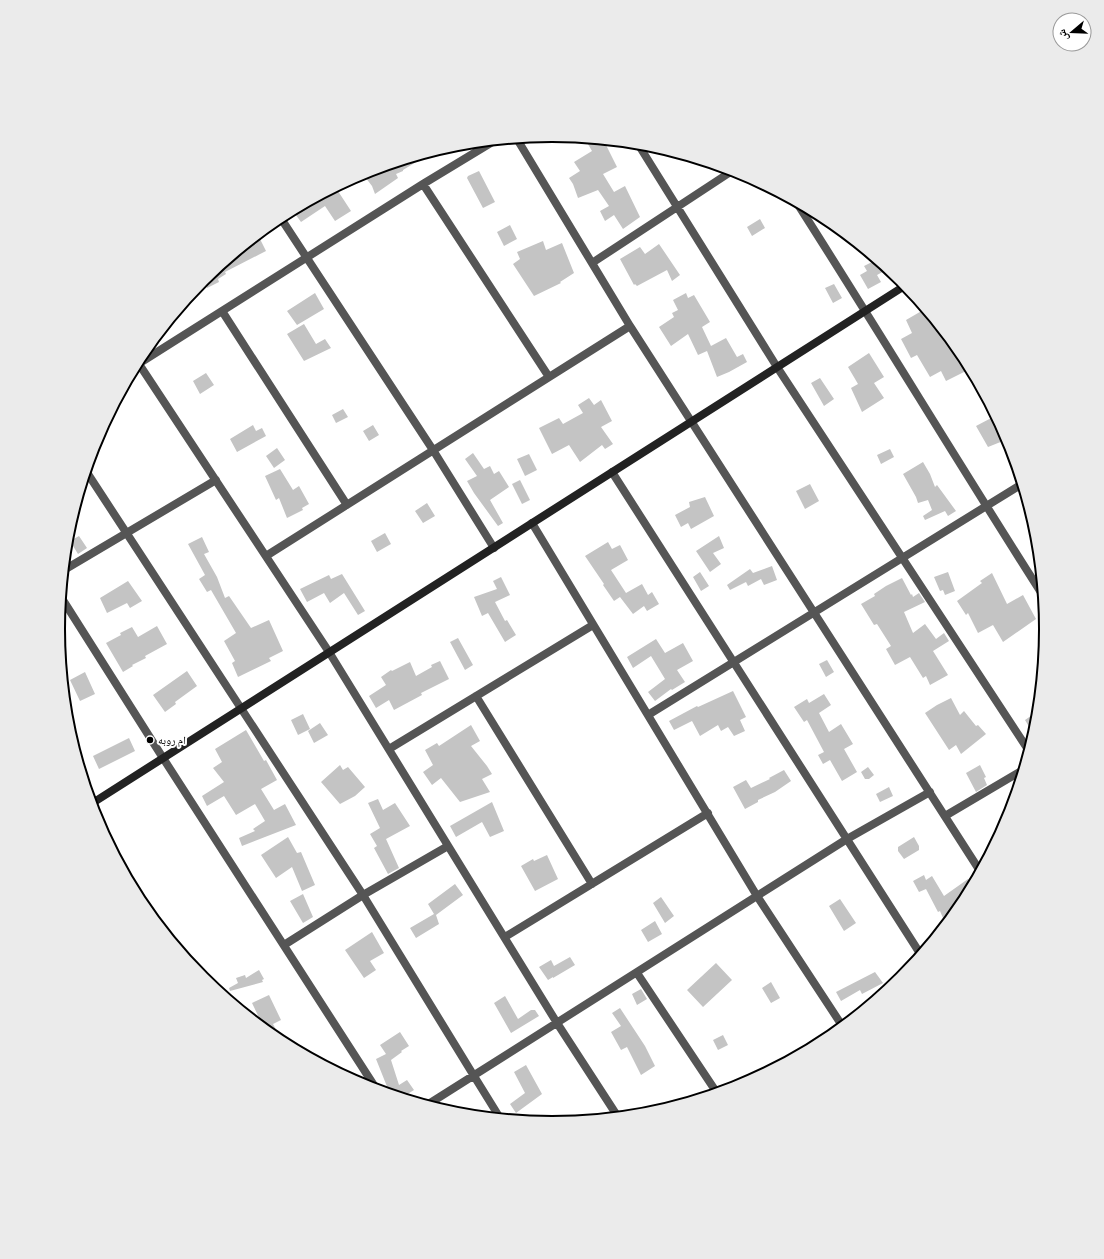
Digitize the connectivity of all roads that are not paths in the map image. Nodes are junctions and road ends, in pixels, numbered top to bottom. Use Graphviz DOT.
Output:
graph roads {
  1 [pos="520,144"];
  2 [pos="483,148"];
  3 [pos="643,151"];
  4 [pos="725,175"];
  5 [pos="423,184"];
  6 [pos="677,206"];
  7 [pos="803,212"];
  8 [pos="284,223"];
  9 [pos="306,258"];
  10 [pos="592,263"];
  11 [pos="900,290"];
  12 [pos="222,311"];
  13 [pos="866,311"];
  14 [pos="630,326"];
  15 [pos="147,358"];
  16 [pos="777,367"];
  17 [pos="140,370"];
  18 [pos="549,377"];
  19 [pos="692,421"];
  20 [pos="433,450"];
  21 [pos="612,472"];
  22 [pos="90,477"];
  23 [pos="216,480"];
  24 [pos="1017,487"];
  25 [pos="347,505"];
  26 [pos="986,506"];
  27 [pos="532,523"];
  28 [pos="127,533"];
  29 [pos="494,548"];
  30 [pos="266,556"];
  31 [pos="902,558"];
  32 [pos="69,567"];
  33 [pos="1037,586"];
  34 [pos="66,605"];
  35 [pos="814,612"];
  36 [pos="593,625"];
  37 [pos="329,652"];
  38 [pos="734,662"];
  39 [pos="476,696"];
  40 [pos="241,708"];
  41 [pos="648,715"];
  42 [pos="1025,745"];
  43 [pos="389,749"];
  44 [pos="163,758"];
  45 [pos="1017,774"];
  46 [pos="930,792"];
  47 [pos="96,801"];
  48 [pos="708,814"];
  49 [pos="945,816"];
  50 [pos="847,839"];
  51 [pos="448,846"];
  52 [pos="977,867"];
  53 [pos="592,884"];
  54 [pos="363,895"];
  55 [pos="757,896"];
  56 [pos="505,938"];
  57 [pos="284,945"];
  58 [pos="918,951"];
  59 [pos="637,972"];
  60 [pos="840,1022"];
  61 [pos="557,1023"];
  62 [pos="474,1076"];
  63 [pos="373,1082"];
  64 [pos="714,1089"];
  65 [pos="434,1102"];
  66 [pos="615,1112"];
  67 [pos="497,1113"];
  1 -- 10 [label="street"];
  2 -- 5 [label="street"];
  3 -- 6 [label="street"];
  4 -- 6 [label="street"];
  5 -- 9 [label="street"];
  5 -- 18 [label="street"];
  6 -- 10 [label="street"];
  6 -- 16 [label="street"];
  7 -- 13 [label="street"];
  8 -- 9 [label="street"];
  9 -- 12 [label="street"];
  9 -- 20 [label="street"];
  10 -- 14 [label="street"];
  11 -- 13 [label="main road"];
  12 -- 15 [label="street"];
  12 -- 25 [label="street"];
  13 -- 16 [label="main road"];
  13 -- 26 [label="street"];
  14 -- 18 [label="street"];
  14 -- 19 [label="street"];
  16 -- 19 [label="main road"];
  16 -- 31 [label="street"];
  17 -- 23 [label="street"];
  18 -- 20 [label="street"];
  19 -- 21 [label="main road"];
  19 -- 35 [label="street"];
  20 -- 25 [label="street"];
  20 -- 29 [label="street"];
  21 -- 27 [label="main road"];
  21 -- 38 [label="street"];
  22 -- 28 [label="street"];
  23 -- 28 [label="street"];
  23 -- 30 [label="street"];
  24 -- 26 [label="street"];
  25 -- 30 [label="street"];
  26 -- 31 [label="street"];
  26 -- 33 [label="street"];
  27 -- 29 [label="main road"];
  27 -- 36 [label="street"];
  28 -- 32 [label="street"];
  28 -- 40 [label="street"];
  29 -- 37 [label="main road"];
  30 -- 37 [label="street"];
  31 -- 35 [label="street"];
  31 -- 42 [label="street"];
  34 -- 44 [label="street"];
  35 -- 38 [label="street"];
  35 -- 46 [label="street"];
  36 -- 39 [label="street"];
  36 -- 41 [label="street"];
  37 -- 40 [label="main road"];
  37 -- 43 [label="street"];
  38 -- 41 [label="street"];
  38 -- 50 [label="street"];
  39 -- 43 [label="street"];
  39 -- 53 [label="street"];
  40 -- 44 [label="main road"];
  40 -- 54 [label="street"];
  41 -- 48 [label="street"];
  43 -- 51 [label="street"];
  44 -- 47 [label="main road"];
  44 -- 57 [label="street"];
  45 -- 49 [label="street"];
  46 -- 49 [label="street"];
  46 -- 50 [label="street"];
  48 -- 53 [label="street"];
  48 -- 55 [label="street"];
  49 -- 52 [label="street"];
  50 -- 55 [label="street"];
  50 -- 58 [label="street"];
  51 -- 54 [label="street"];
  51 -- 56 [label="street"];
  53 -- 56 [label="street"];
  54 -- 57 [label="street"];
  54 -- 62 [label="street"];
  55 -- 59 [label="street"];
  55 -- 60 [label="street"];
  56 -- 61 [label="street"];
  57 -- 63 [label="street"];
  59 -- 61 [label="street"];
  59 -- 64 [label="street"];
  61 -- 62 [label="street"];
  61 -- 66 [label="street"];
  62 -- 65 [label="street"];
  62 -- 67 [label="street"];
}
